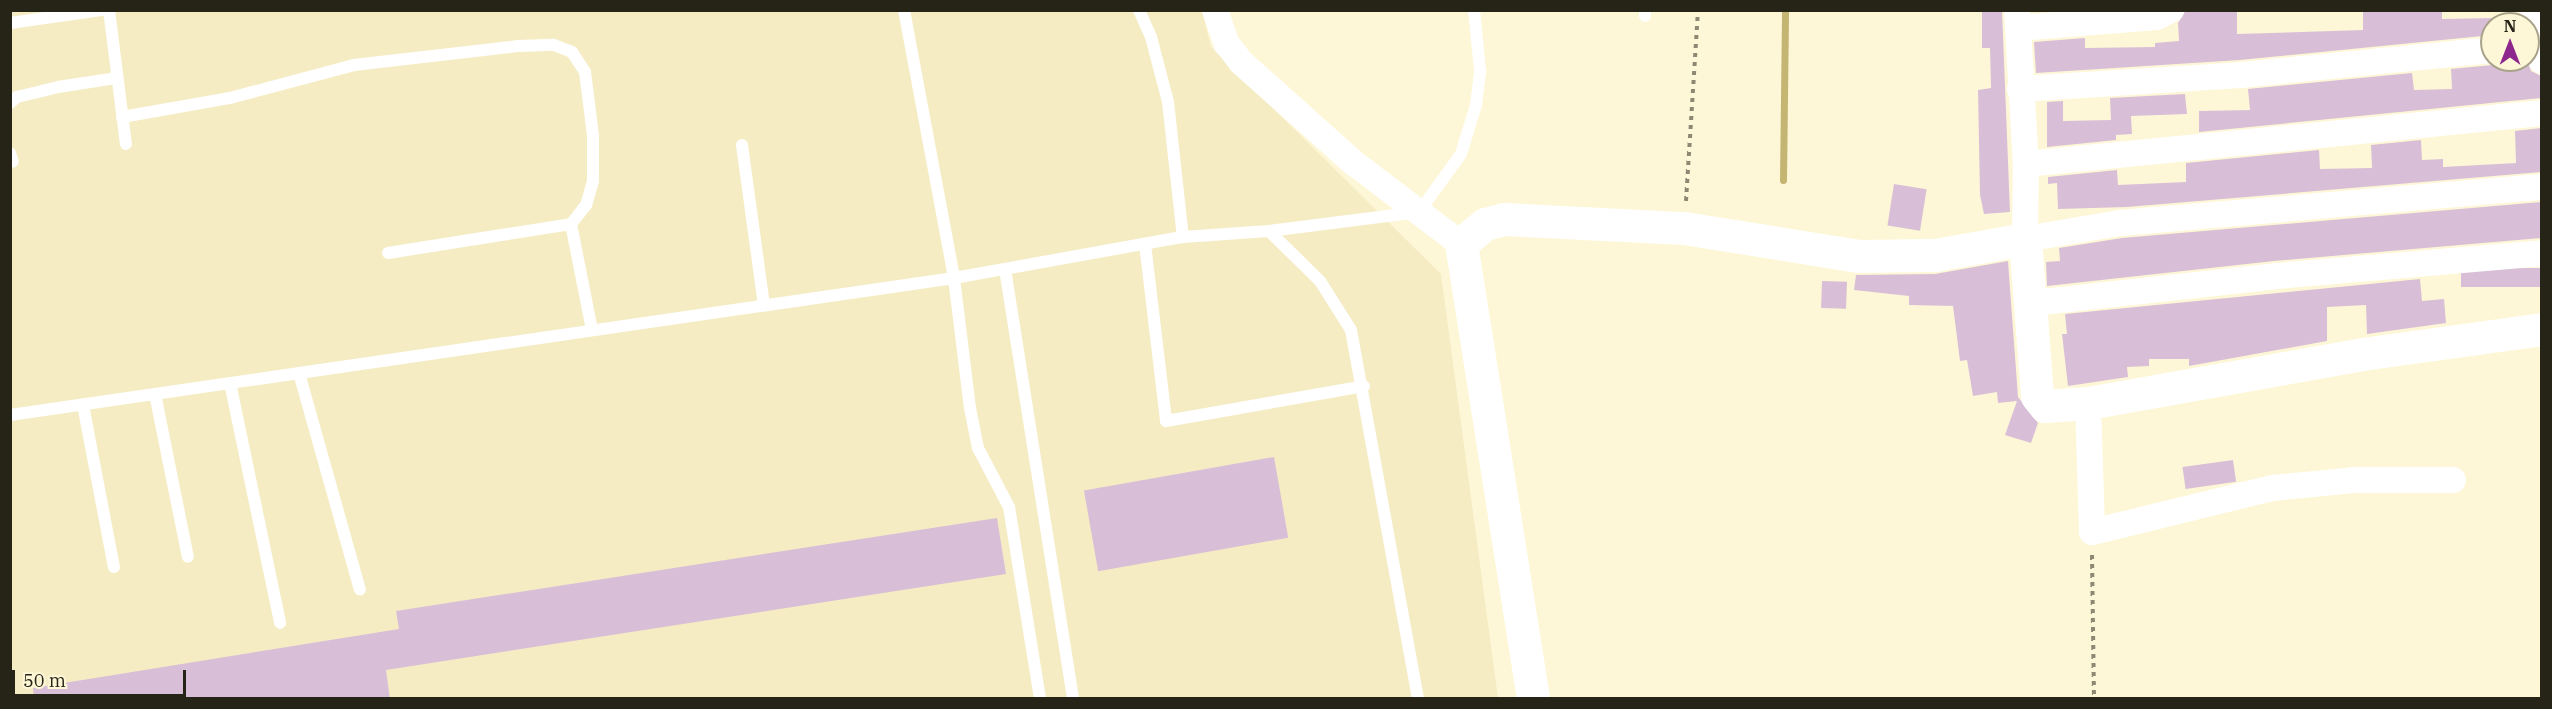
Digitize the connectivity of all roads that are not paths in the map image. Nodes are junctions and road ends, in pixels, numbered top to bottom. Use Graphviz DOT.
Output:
graph roads {
  1 [pos="100,10"];
  2 [pos="109,10"];
  3 [pos="904,10"];
  4 [pos="1139,10"];
  5 [pos="1215,10"];
  6 [pos="1474,10"];
  7 [pos="2171,10"];
  8 [pos="76,12"];
  9 [pos="2017,19"];
  10 [pos="10,23"];
  11 [pos="2480,51"];
  12 [pos="117,78"];
  13 [pos="2020,89"];
  14 [pos="10,103"];
  15 [pos="2541,113"];
  16 [pos="122,117"];
  17 [pos="126,144"];
  18 [pos="742,145"];
  19 [pos="2026,164"];
  20 [pos="2541,187"];
  21 [pos="1419,212"];
  22 [pos="571,224"];
  23 [pos="1269,231"];
  24 [pos="1183,237"];
  25 [pos="2025,239"];
  26 [pos="1145,244"];
  27 [pos="1461,244"];
  28 [pos="388,253"];
  29 [pos="2541,253"];
  30 [pos="1005,269"];
  31 [pos="954,278"];
  32 [pos="2033,303"];
  33 [pos="764,305"];
  34 [pos="2541,329"];
  35 [pos="592,330"];
  36 [pos="299,373"];
  37 [pos="230,383"];
  38 [pos="1364,386"];
  39 [pos="155,394"];
  40 [pos="2088,403"];
  41 [pos="84,405"];
  42 [pos="10,416"];
  43 [pos="2453,480"];
  44 [pos="188,557"];
  45 [pos="114,567"];
  46 [pos="360,590"];
  47 [pos="280,623"];
  48 [pos="1414,698"];
  49 [pos="1040,699"];
  50 [pos="1073,699"];
  51 [pos="1533,699"];
  1 -- 8 [label="lane"];
  2 -- 12 [label="lane"];
  3 -- 31 [label="lane"];
  4 -- 24 [label="lane"];
  5 -- 21 [label="street"];
  6 -- 21 [label="lane"];
  7 -- 9 [label="street"];
  8 -- 10 [label="lane"];
  9 -- 13 [label="street"];
  11 -- 13 [label="street"];
  12 -- 14 [label="lane"];
  12 -- 16 [label="lane"];
  13 -- 19 [label="street"];
  15 -- 19 [label="street"];
  16 -- 17 [label="lane"];
  16 -- 22 [label="lane"];
  18 -- 33 [label="lane"];
  19 -- 25 [label="street"];
  20 -- 25 [label="street"];
  21 -- 23 [label="lane"];
  21 -- 27 [label="street"];
  22 -- 28 [label="lane"];
  22 -- 35 [label="lane"];
  23 -- 24 [label="lane"];
  23 -- 38 [label="lane"];
  24 -- 26 [label="lane"];
  25 -- 27 [label="street"];
  25 -- 32 [label="street"];
  26 -- 30 [label="lane"];
  26 -- 38 [label="lane"];
  27 -- 51 [label="street"];
  29 -- 32 [label="street"];
  30 -- 31 [label="lane"];
  30 -- 50 [label="lane"];
  31 -- 33 [label="lane"];
  31 -- 49 [label="lane"];
  32 -- 40 [label="street"];
  33 -- 35 [label="lane"];
  34 -- 40 [label="street"];
  35 -- 36 [label="lane"];
  36 -- 37 [label="lane"];
  36 -- 46 [label="lane"];
  37 -- 39 [label="lane"];
  37 -- 47 [label="lane"];
  38 -- 48 [label="lane"];
  39 -- 41 [label="lane"];
  39 -- 44 [label="lane"];
  40 -- 43 [label="street"];
  41 -- 42 [label="lane"];
  41 -- 45 [label="lane"];
}
